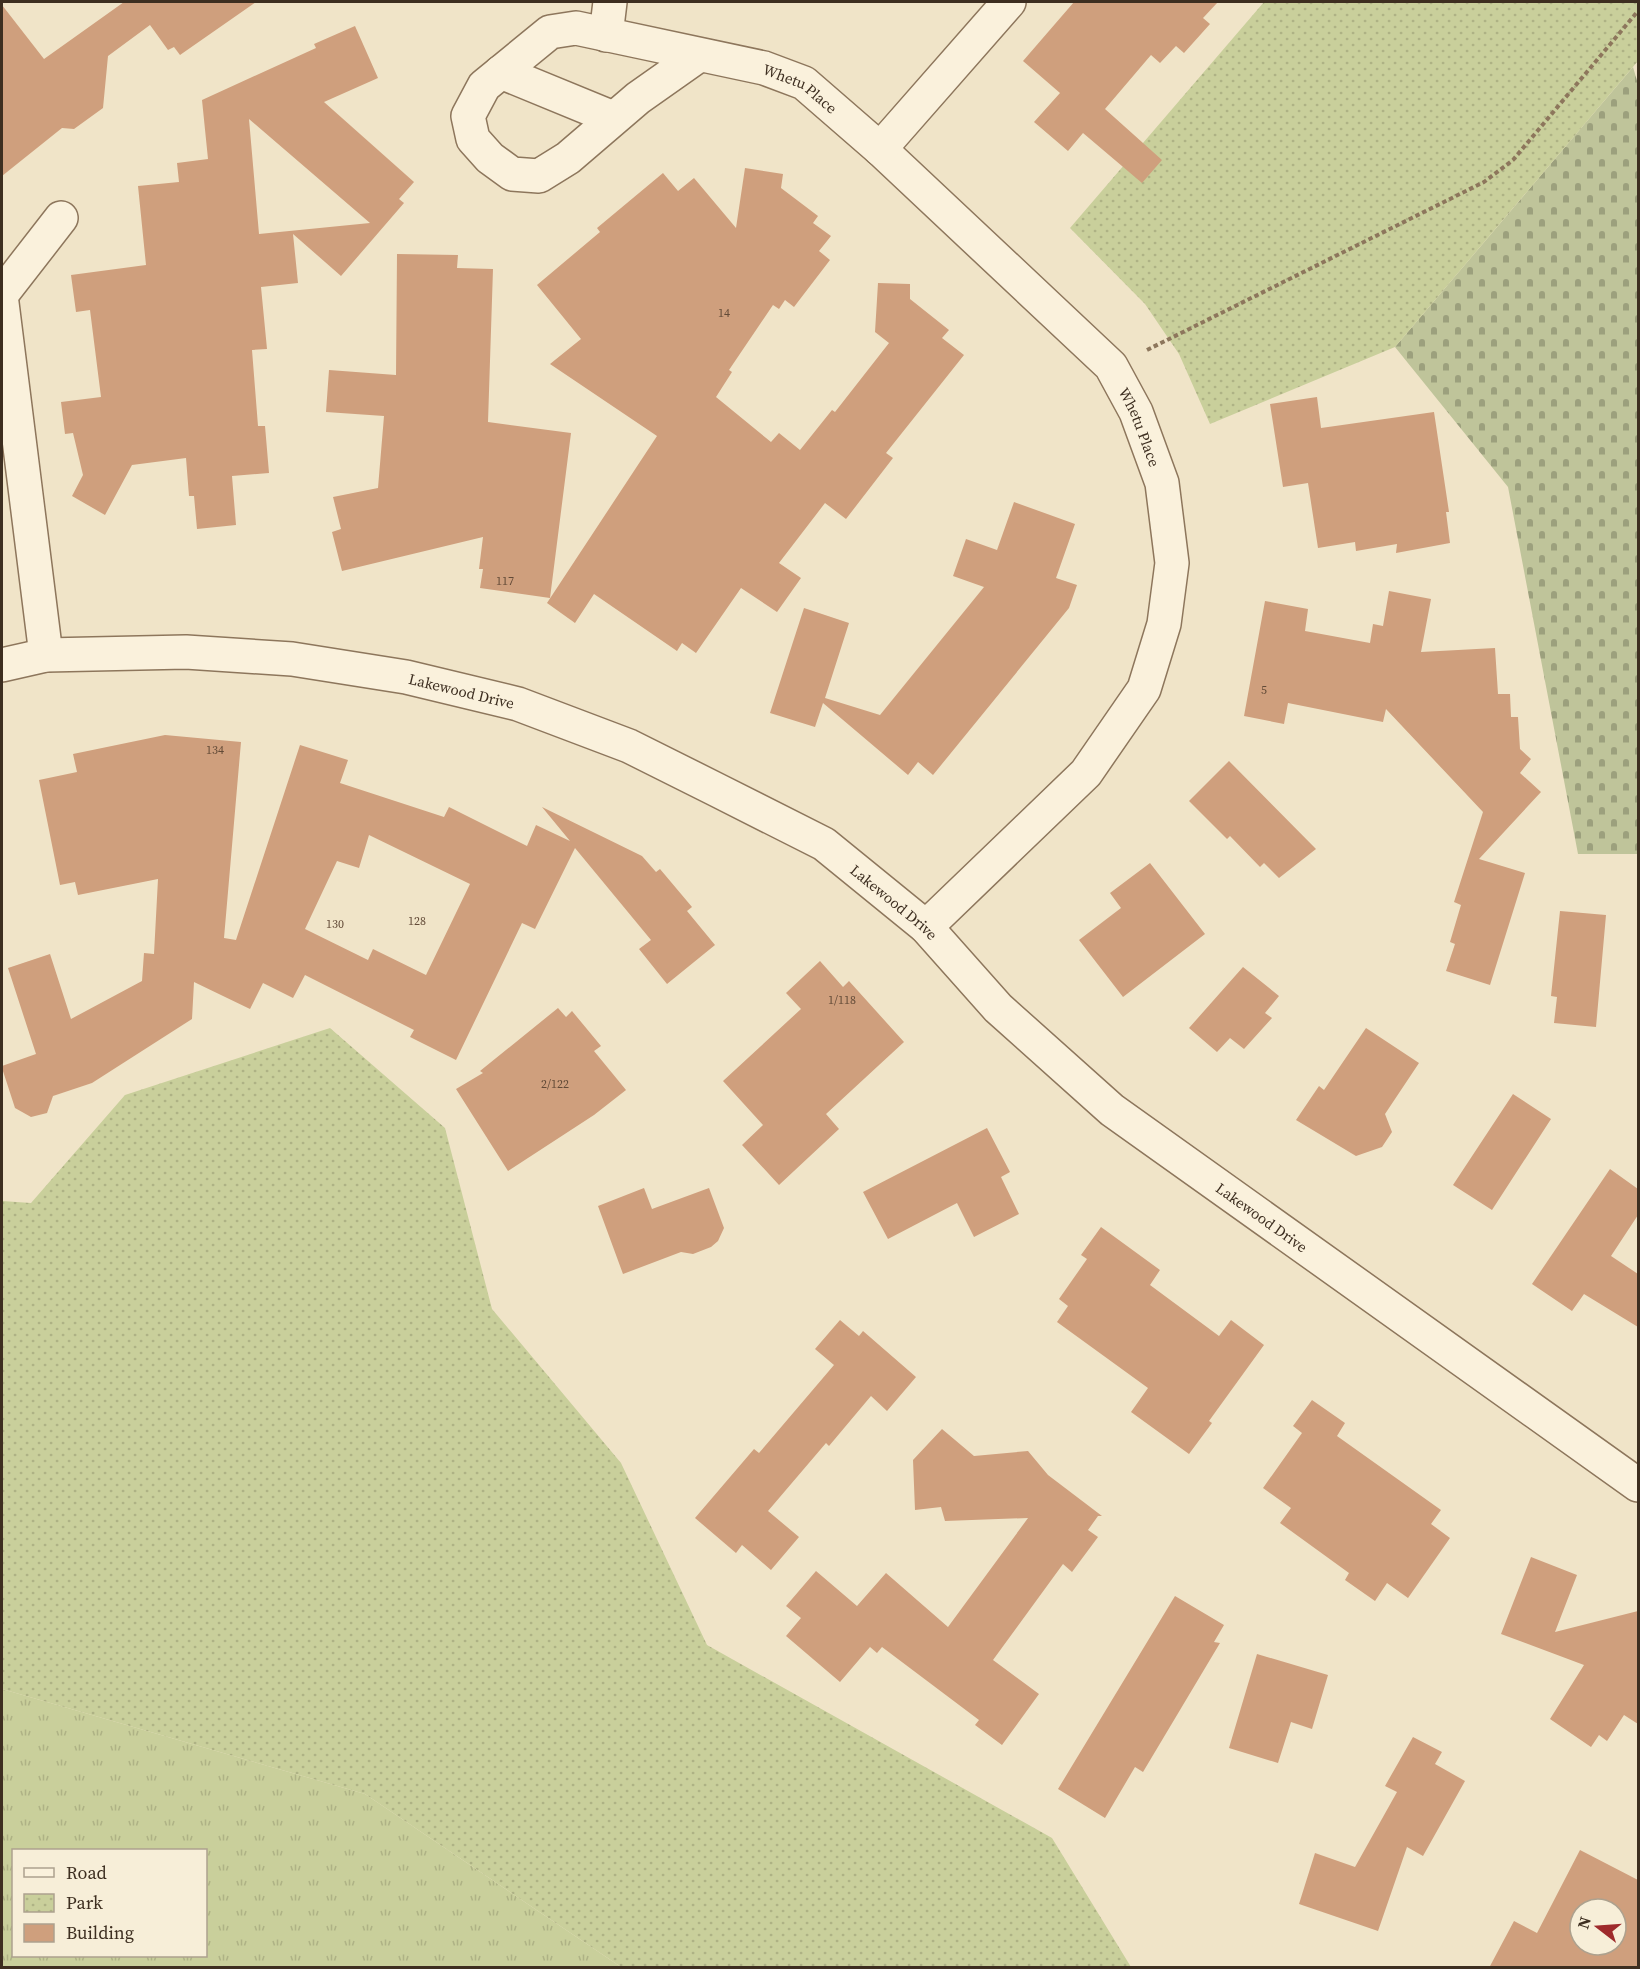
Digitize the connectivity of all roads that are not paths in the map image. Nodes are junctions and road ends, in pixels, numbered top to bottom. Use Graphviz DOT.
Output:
graph roads {
  1 [pos="609,2"];
  2 [pos="1009,2"];
  3 [pos="606,35"];
  4 [pos="699,56"];
  5 [pos="501,72"];
  6 [pos="613,118"];
  7 [pos="880,149"];
  8 [pos="61,218"];
  9 [pos="2,294"];
  10 [pos="2,303"];
  11 [pos="46,654"];
  12 [pos="2,665"];
  13 [pos="926,927"];
  14 [pos="1638,1485"];
  1 -- 3 [label="street"];
  2 -- 7 [label="street"];
  3 -- 4 [label="street, Whetu Place"];
  3 -- 5 [label="street, Whetu Place"];
  4 -- 6 [label="street, Whetu Place"];
  4 -- 7 [label="street, Whetu Place"];
  5 -- 6 [label="street"];
  5 -- 6 [label="street, Whetu Place"];
  7 -- 13 [label="street, Whetu Place"];
  8 -- 9 [label="street"];
  10 -- 11 [label="street"];
  11 -- 12 [label="street, Lakewood Drive"];
  11 -- 13 [label="street, Lakewood Drive"];
  13 -- 14 [label="street, Lakewood Drive"];
}
